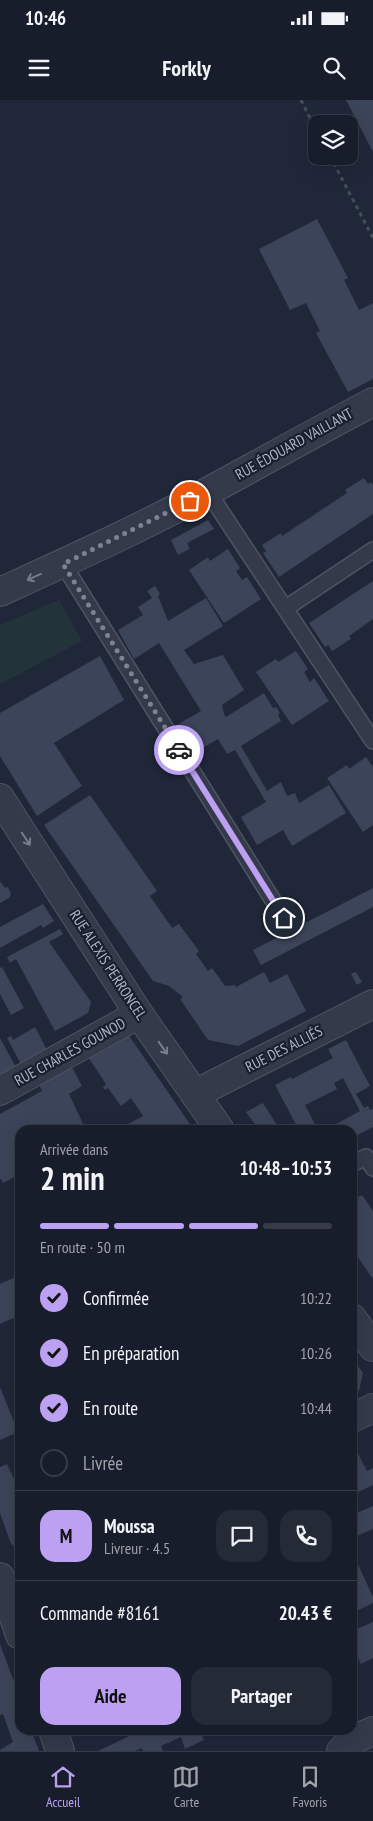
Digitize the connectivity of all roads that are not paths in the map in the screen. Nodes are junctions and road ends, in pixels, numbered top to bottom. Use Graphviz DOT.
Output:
graph roads {
  1 [pos="373,402"];
  2 [pos="208,492"];
  3 [pos="373,550"];
  4 [pos="63,564"];
  5 [pos="0,592"];
  6 [pos="286,608"];
  7 [pos="373,741"];
  8 [pos="0,798"];
  9 [pos="284,918"];
  10 [pos="373,1004"];
  11 [pos="139,1014"];
  12 [pos="0,1091"];
  13 [pos="195,1094"];
  14 [pos="217,1125"];
  15 [pos="357,1162"];
  16 [pos="373,1168"];
  17 [pos="357,1325"];
  18 [pos="373,1347"];
  19 [pos="373,1408"];
  20 [pos="357,1416"];
  21 [pos="6,1586"];
  22 [pos="15,1618"];
  23 [pos="373,1730"];
  24 [pos="55,1735"];
  25 [pos="60,1751"];
  26 [pos="341,1751"];
  1 -- 2 [label="street, RUE ÉDOUARD VAILLANT"];
  2 -- 4 [label="street, RUE ÉDOUARD VAILLANT"];
  2 -- 6 [label="lane"];
  3 -- 6 [label="lane"];
  4 -- 5 [label="street, RUE ÉDOUARD VAILLANT, one-way"];
  4 -- 9 [label="lane"];
  6 -- 7 [label="lane"];
  8 -- 11 [label="street, RUE ALEXIS PERRONCEL, one-way"];
  10 -- 13 [label="street, RUE DES ALLIÉS"];
  11 -- 12 [label="street, RUE CHARLES GOUNOD"];
  11 -- 13 [label="street, RUE ALEXIS PERRONCEL, one-way"];
  13 -- 14 [label="street, RUE ALEXIS PERRONCEL"];
  15 -- 16 [label="lane"];
  17 -- 18 [label="street"];
  19 -- 20 [label="street"];
  21 -- 22 [label="street"];
  23 -- 26 [label="street"];
  24 -- 25 [label="street"];
}
